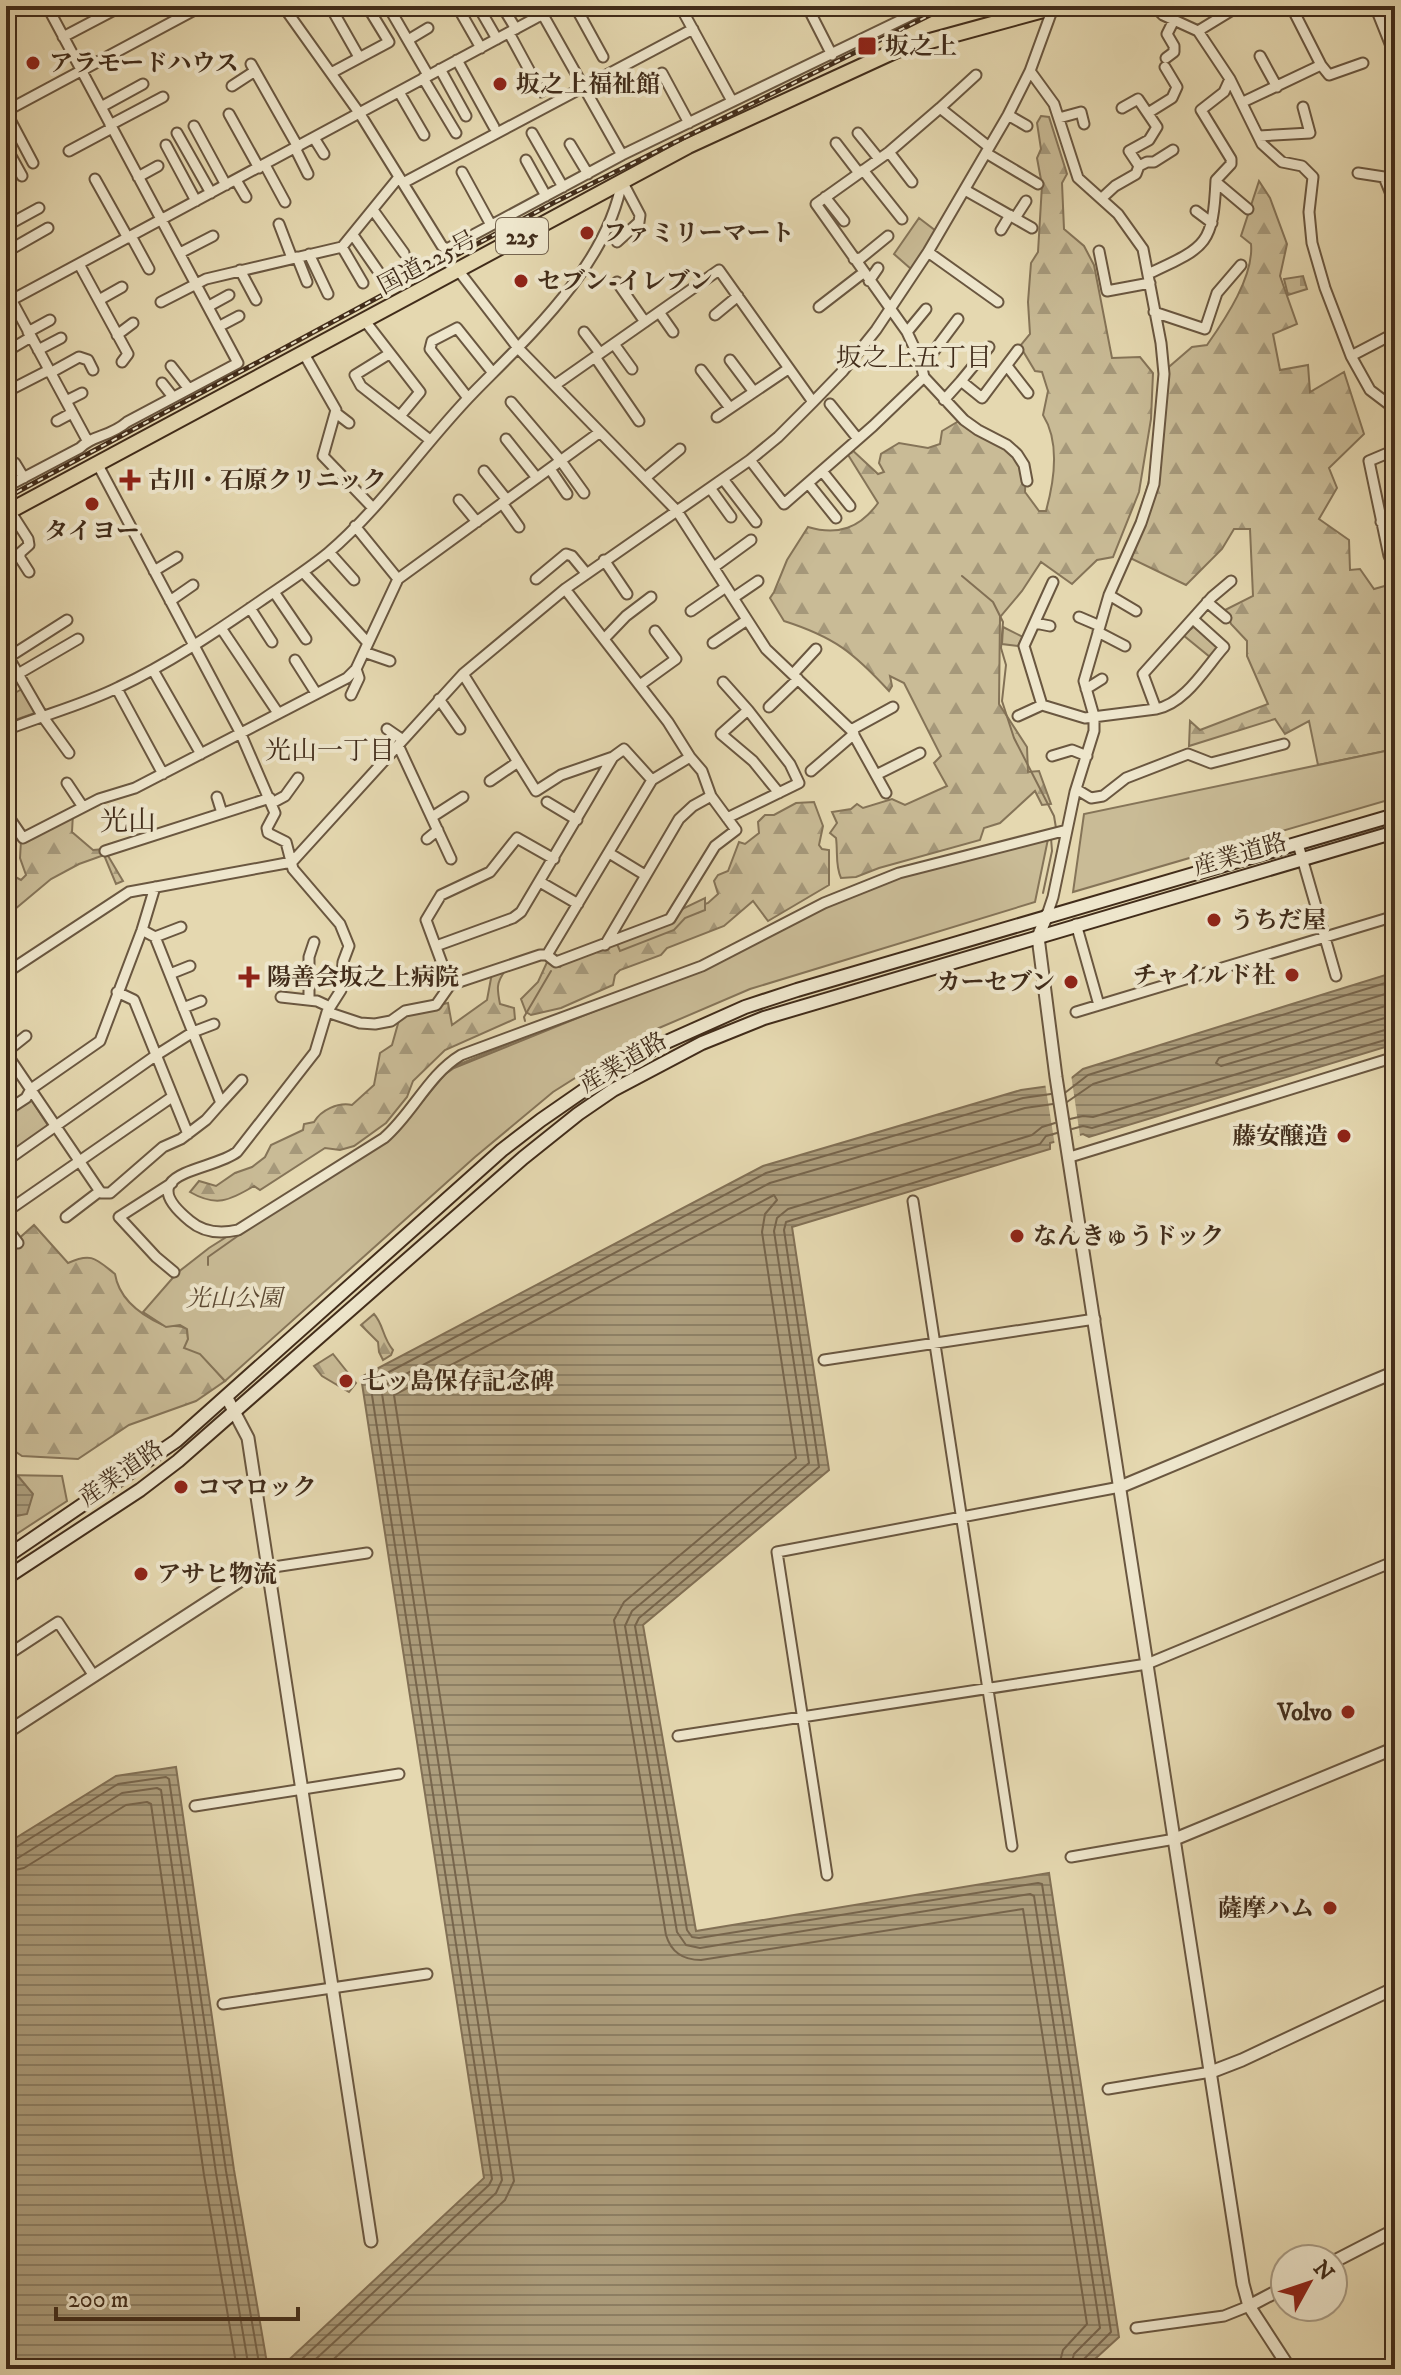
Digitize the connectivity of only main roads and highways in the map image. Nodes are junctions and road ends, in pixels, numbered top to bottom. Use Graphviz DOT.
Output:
graph roads {
  1 [pos="1056,7"];
  2 [pos="8,512"];
  3 [pos="1395,815"];
  4 [pos="1395,832"];
  5 [pos="6,1557"];
  6 [pos="6,1578"];
  1 -- 2 [label="highway, 国道225号 / 225"];
  3 -- 5 [label="main road, 産業道路"];
  4 -- 6 [label="main road, 産業道路"];
}
